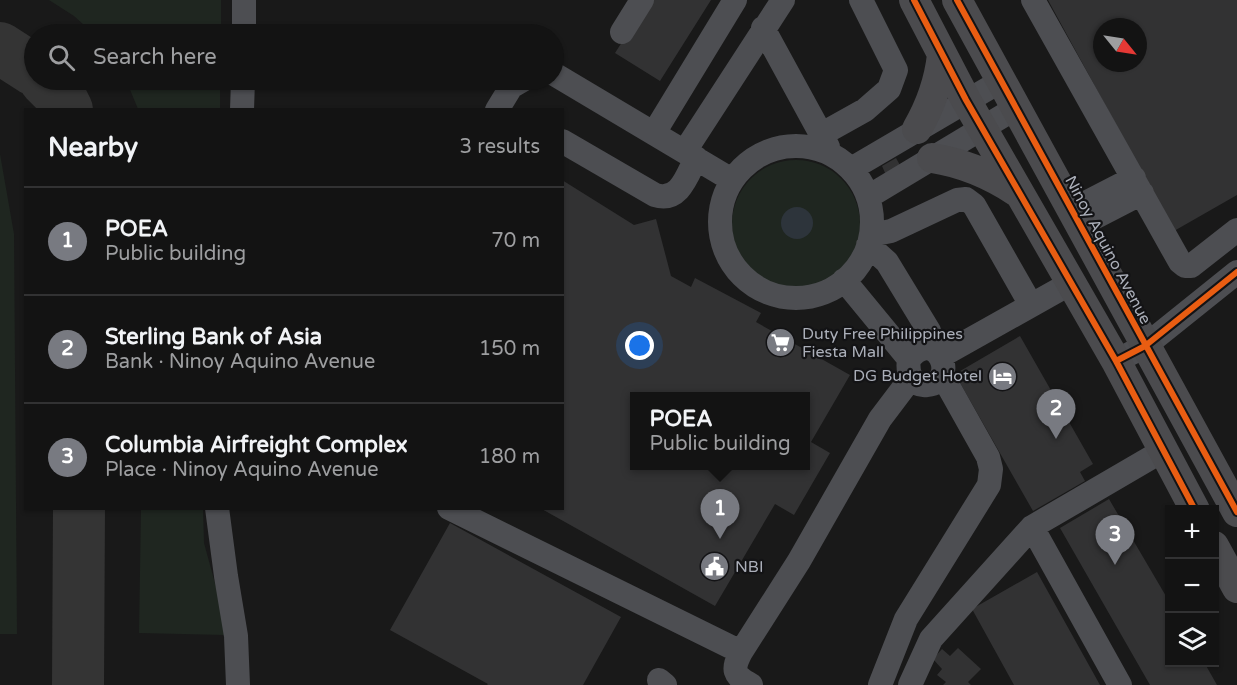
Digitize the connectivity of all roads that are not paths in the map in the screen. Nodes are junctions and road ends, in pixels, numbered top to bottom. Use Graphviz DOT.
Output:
graph roads {
  1 [pos="244,0"];
  2 [pos="642,0"];
  3 [pos="735,0"];
  4 [pos="783,0"];
  5 [pos="861,0"];
  6 [pos="914,0"];
  7 [pos="957,0"];
  8 [pos="1033,0"];
  9 [pos="244,24"];
  10 [pos="763,28"];
  11 [pos="622,32"];
  12 [pos="942,55"];
  13 [pos="564,80"];
  14 [pos="1001,81"];
  15 [pos="243,90"];
  16 [pos="510,90"];
  17 [pos="966,100"];
  18 [pos="242,108"];
  19 [pos="502,108"];
  20 [pos="1016,108"];
  21 [pos="982,127"];
  22 [pos="917,129"];
  23 [pos="654,133"];
  24 [pos="564,142"];
  25 [pos="835,152"];
  26 [pos="690,155"];
  27 [pos="932,158"];
  28 [pos="732,180"];
  29 [pos="1138,186"];
  30 [pos="1021,195"];
  31 [pos="868,197"];
  32 [pos="1076,218"];
  33 [pos="1237,230"];
  34 [pos="869,240"];
  35 [pos="1237,272"];
  36 [pos="844,280"];
  37 [pos="1071,283"];
  38 [pos="1031,305"];
  39 [pos="1145,346"];
  40 [pos="939,360"];
  41 [pos="1116,361"];
  42 [pos="910,368"];
  43 [pos="1164,450"];
  44 [pos="1192,505"];
  45 [pos="218,510"];
  46 [pos="453,510"];
  47 [pos="1237,512"];
  48 [pos="1032,527"];
  49 [pos="1219,554"];
  50 [pos="1237,588"];
  51 [pos="741,652"];
  52 [pos="238,685"];
  53 [pos="750,685"];
  54 [pos="880,685"];
  55 [pos="910,685"];
  56 [pos="1120,685"];
  1 -- 9 [label="street"];
  2 -- 11 [label="street"];
  3 -- 23 [label="street"];
  4 -- 10 [label="street"];
  5 -- 25 [label="street"];
  6 -- 12 [label="main road"];
  7 -- 14 [label="main road, Ninoy Aquino Avenue"];
  8 -- 29 [label="street"];
  10 -- 25 [label="street"];
  10 -- 26 [label="street"];
  12 -- 17 [label="main road"];
  12 -- 22 [label="main road"];
  13 -- 23 [label="street"];
  14 -- 17 [label="street"];
  14 -- 20 [label="main road, Ninoy Aquino Avenue"];
  15 -- 18 [label="street"];
  16 -- 19 [label="street"];
  17 -- 21 [label="main road"];
  17 -- 22 [label="street"];
  20 -- 21 [label="street"];
  20 -- 32 [label="main road, Ninoy Aquino Avenue"];
  21 -- 27 [label="street"];
  21 -- 30 [label="main road"];
  22 -- 25 [label="street"];
  23 -- 26 [label="street"];
  24 -- 26 [label="street"];
  25 -- 28 [label="street"];
  25 -- 31 [label="street"];
  26 -- 28 [label="street"];
  27 -- 30 [label="main road"];
  27 -- 31 [label="street"];
  28 -- 36 [label="street"];
  29 -- 32 [label="street"];
  29 -- 33 [label="street"];
  30 -- 37 [label="main road"];
  31 -- 34 [label="street"];
  32 -- 39 [label="main road, Ninoy Aquino Avenue"];
  34 -- 36 [label="street"];
  34 -- 38 [label="street"];
  34 -- 40 [label="street"];
  35 -- 39 [label="street"];
  36 -- 42 [label="street"];
  37 -- 38 [label="street"];
  37 -- 41 [label="main road"];
  38 -- 40 [label="street"];
  39 -- 41 [label="street"];
  39 -- 47 [label="main road, Ninoy Aquino Avenue"];
  40 -- 42 [label="street"];
  40 -- 42 [label="street"];
  40 -- 54 [label="street"];
  41 -- 43 [label="main road"];
  42 -- 51 [label="street"];
  43 -- 44 [label="main road"];
  43 -- 48 [label="street"];
  45 -- 52 [label="street"];
  46 -- 51 [label="street"];
  48 -- 55 [label="street"];
  48 -- 56 [label="street"];
  49 -- 50 [label="main road"];
  51 -- 53 [label="street"];
}
